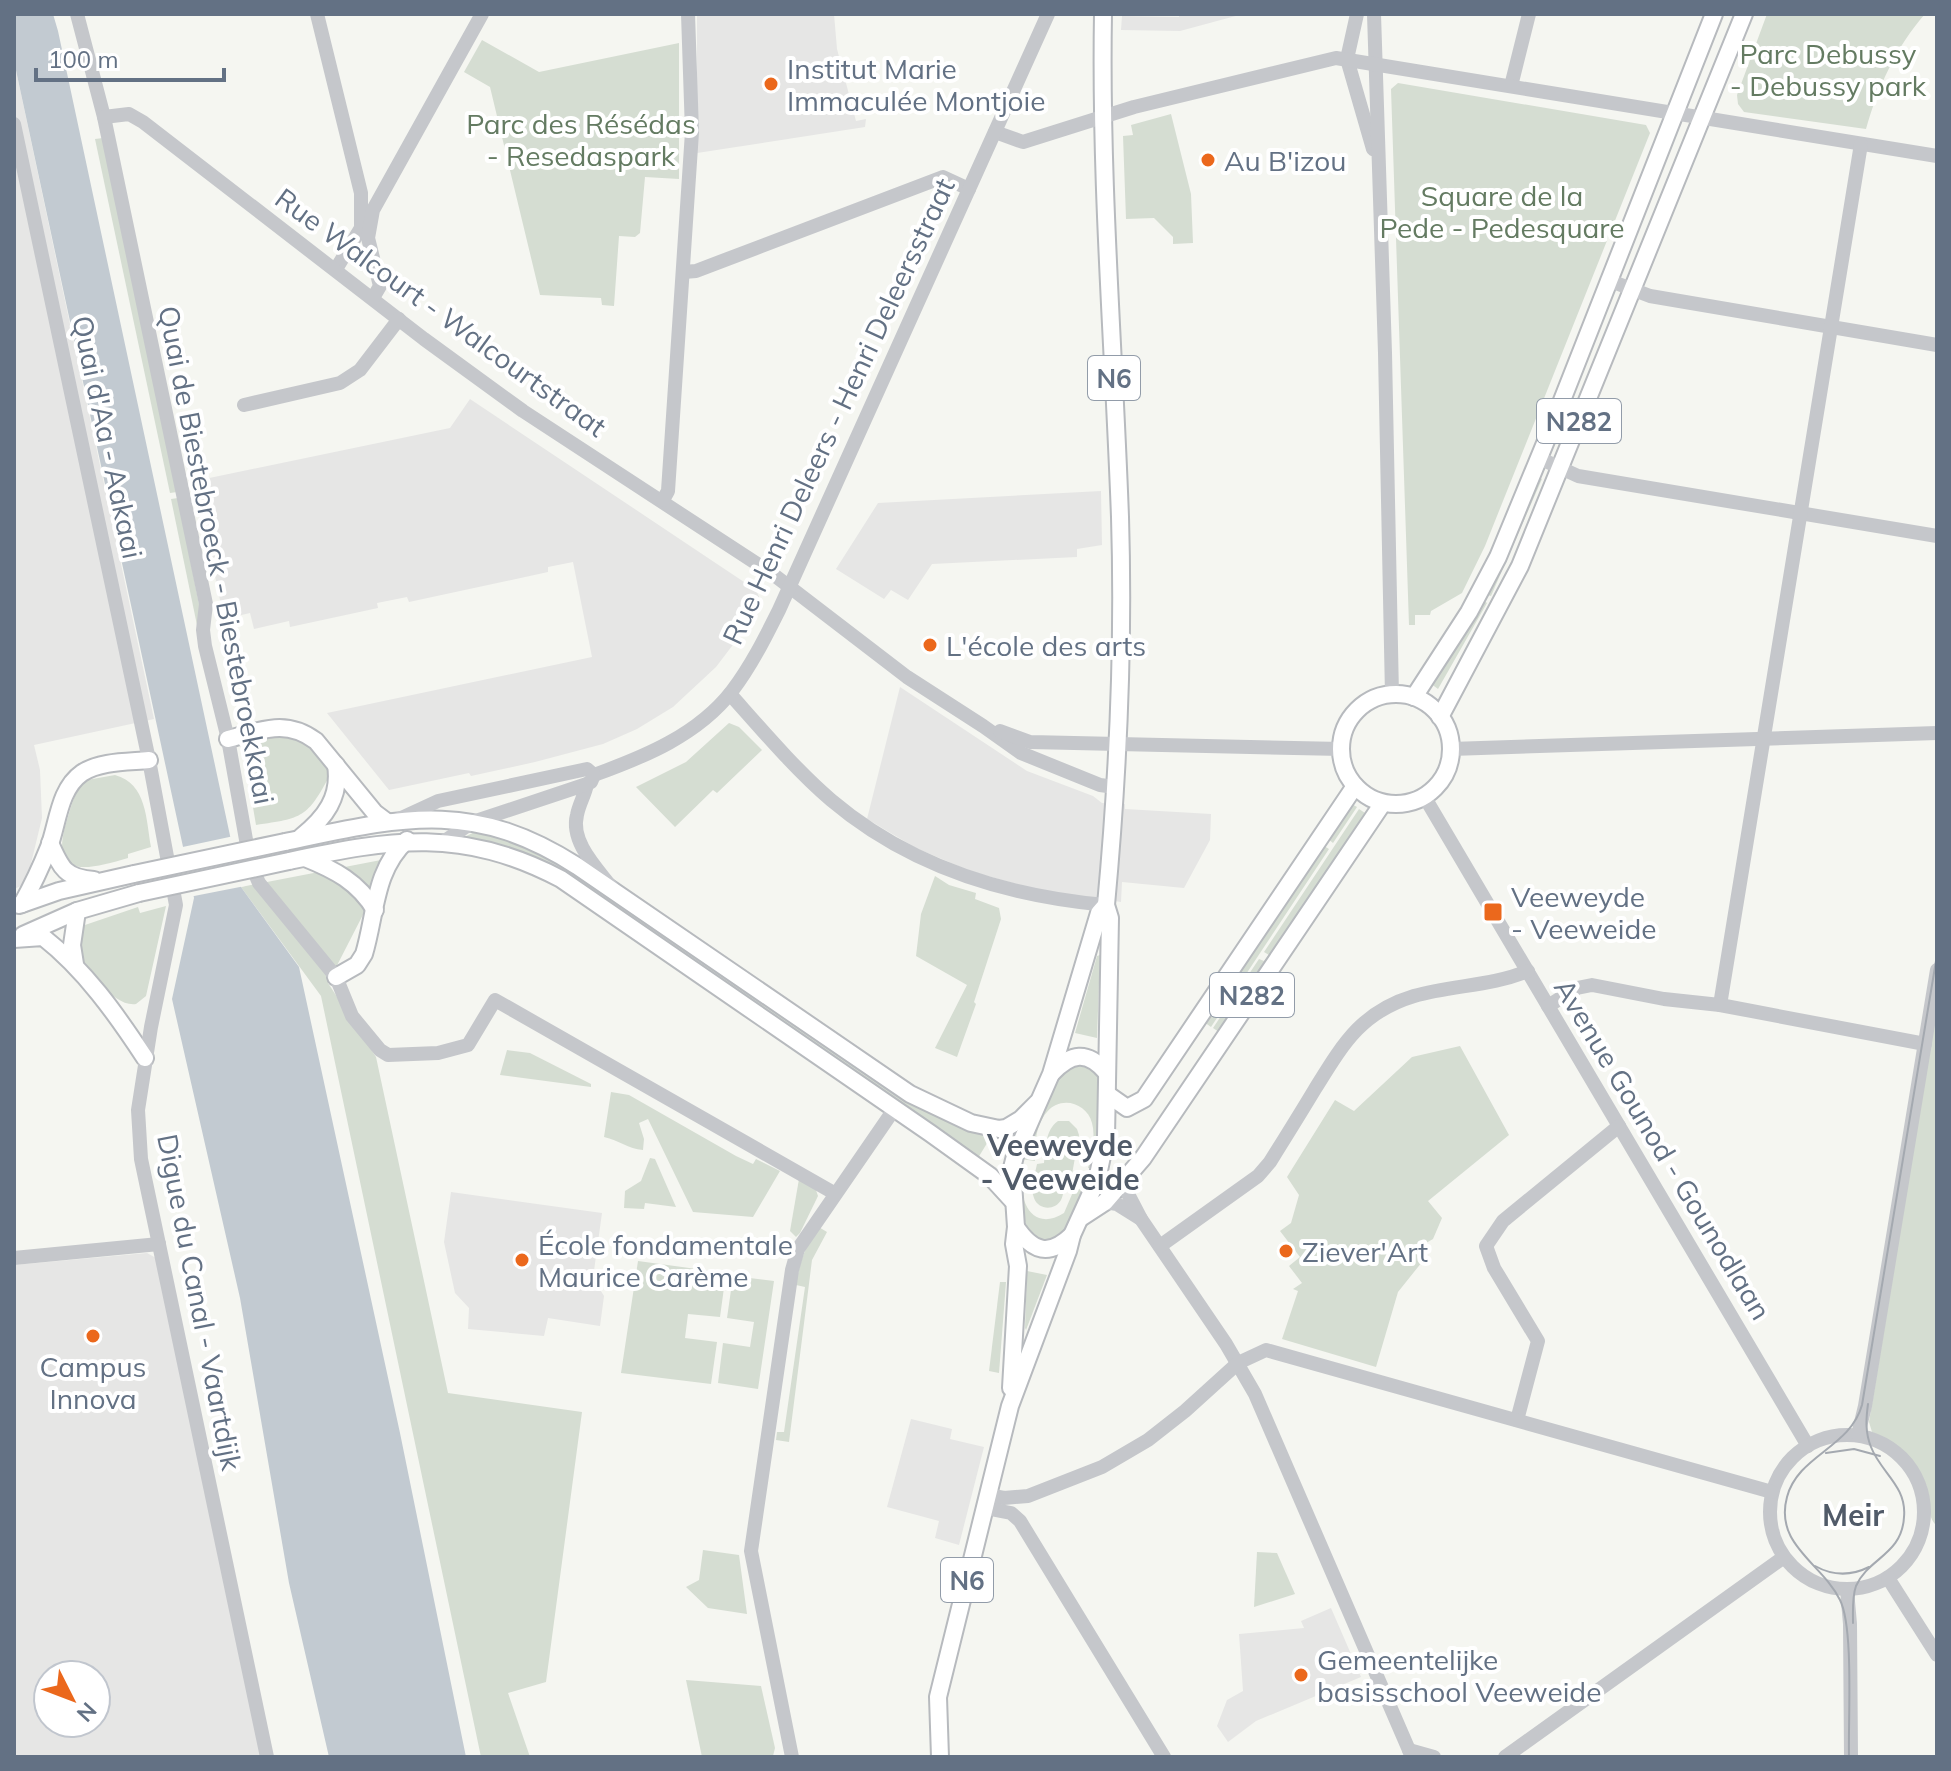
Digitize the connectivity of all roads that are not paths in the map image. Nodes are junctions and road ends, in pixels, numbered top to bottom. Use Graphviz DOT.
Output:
graph roads {
  1 [pos="77,14"];
  2 [pos="317,14"];
  3 [pos="482,14"];
  4 [pos="688,14"];
  5 [pos="1103,14"];
  6 [pos="1357,14"];
  7 [pos="1374,14"];
  8 [pos="1529,14"];
  9 [pos="1714,14"];
  10 [pos="1744,14"];
  11 [pos="1042,19"];
  12 [pos="1347,59"];
  13 [pos="1377,64"];
  14 [pos="1511,86"];
  15 [pos="1674,114"];
  16 [pos="1104,115"];
  17 [pos="104,117"];
  18 [pos="1702,119"];
  19 [pos="14,124"];
  20 [pos="995,132"];
  21 [pos="1861,144"];
  22 [pos="1937,156"];
  23 [pos="1378,165"];
  24 [pos="969,189"];
  25 [pos="361,193"];
  26 [pos="380,198"];
  27 [pos="365,228"];
  28 [pos="336,269"];
  29 [pos="684,272"];
  30 [pos="1608,280"];
  31 [pos="1633,290"];
  32 [pos="373,298"];
  33 [pos="399,319"];
  34 [pos="1830,327"];
  35 [pos="1937,345"];
  36 [pos="244,405"];
  37 [pos="1539,458"];
  38 [pos="1560,467"];
  39 [pos="663,500"];
  40 [pos="1799,513"];
  41 [pos="1937,536"];
  42 [pos="790,588"];
  43 [pos="730,694"];
  44 [pos="1392,695"];
  45 [pos="1414,697"];
  46 [pos="1440,717"];
  47 [pos="983,726"];
  48 [pos="1937,733"];
  49 [pos="1763,738"];
  50 [pos="228,739"];
  51 [pos="1118,743"];
  52 [pos="1342,749"];
  53 [pos="1451,749"];
  54 [pos="149,760"];
  55 [pos="336,764"];
  56 [pos="589,776"];
  57 [pos="1355,786"];
  58 [pos="1115,787"];
  59 [pos="1424,796"];
  60 [pos="1383,803"];
  61 [pos="392,821"];
  62 [pos="473,822"];
  63 [pos="292,840"];
  64 [pos="407,840"];
  65 [pos="443,842"];
  66 [pos="50,843"];
  67 [pos="304,858"];
  68 [pos="99,880"];
  69 [pos="617,895"];
  70 [pos="1106,905"];
  71 [pos="18,906"];
  72 [pos="375,910"];
  73 [pos="77,911"];
  74 [pos="14,939"];
  75 [pos="75,964"];
  76 [pos="1937,970"];
  77 [pos="1528,971"];
  78 [pos="336,977"];
  79 [pos="1720,1005"];
  80 [pos="1548,1006"];
  81 [pos="1925,1044"];
  82 [pos="145,1058"];
  83 [pos="1106,1072"];
  84 [pos="1051,1074"];
  85 [pos="1107,1094"];
  86 [pos="1037,1103"];
  87 [pos="895,1108"];
  88 [pos="1619,1126"];
  89 [pos="1132,1172"];
  90 [pos="834,1193"];
  91 [pos="1012,1200"];
  92 [pos="1105,1202"];
  93 [pos="1080,1219"];
  94 [pos="1141,1219"];
  95 [pos="1016,1227"];
  96 [pos="1072,1235"];
  97 [pos="159,1244"];
  98 [pos="1160,1246"];
  99 [pos="14,1258"];
  100 [pos="1238,1363"];
  101 [pos="1010,1406"];
  102 [pos="1517,1420"];
  103 [pos="1858,1435"];
  104 [pos="1808,1446"];
  105 [pos="1772,1492"];
  106 [pos="986,1501"];
  107 [pos="1930,1532"];
  108 [pos="1784,1557"];
  109 [pos="1888,1578"];
  110 [pos="1847,1590"];
  111 [pos="1937,1655"];
  112 [pos="1410,1754"];
  113 [pos="267,1757"];
  114 [pos="792,1757"];
  115 [pos="940,1757"];
  116 [pos="1164,1757"];
  117 [pos="1434,1757"];
  118 [pos="1505,1757"];
  119 [pos="1851,1757"];
  1 -- 17 [label="street, Quai de Biestebroeck - Biestebroekkaai"];
  2 -- 25 [label="street"];
  3 -- 26 [label="street"];
  4 -- 29 [label="street"];
  5 -- 16 [label="main road, N6"];
  6 -- 12 [label="street"];
  7 -- 13 [label="street"];
  8 -- 14 [label="street"];
  9 -- 15 [label="main road, N282"];
  10 -- 18 [label="main road, N282"];
  11 -- 20 [label="street, Rue Henri Deleers - Henri Deleersstraat"];
  12 -- 13 [label="street"];
  12 -- 16 [label="street"];
  12 -- 23 [label="street"];
  13 -- 14 [label="street"];
  13 -- 23 [label="street"];
  14 -- 15 [label="street"];
  15 -- 18 [label="street"];
  15 -- 30 [label="main road, N282"];
  16 -- 20 [label="street"];
  16 -- 51 [label="main road, N6"];
  17 -- 28 [label="street, Rue Walcourt - Walcourtstraat"];
  17 -- 50 [label="street, Quai de Biestebroeck - Biestebroekkaai"];
  18 -- 21 [label="street"];
  18 -- 31 [label="main road, N282"];
  19 -- 54 [label="street, Quai d'Aa - Aakaai"];
  20 -- 24 [label="street, Rue Henri Deleers - Henri Deleersstraat"];
  21 -- 22 [label="street"];
  21 -- 34 [label="street"];
  23 -- 44 [label="street"];
  24 -- 29 [label="street"];
  24 -- 42 [label="street, Rue Henri Deleers - Henri Deleersstraat"];
  25 -- 26 [label="street"];
  25 -- 27 [label="street"];
  26 -- 27 [label="street"];
  27 -- 28 [label="street"];
  27 -- 32 [label="street"];
  28 -- 32 [label="street, Rue Walcourt - Walcourtstraat"];
  29 -- 39 [label="street"];
  30 -- 31 [label="street"];
  30 -- 37 [label="main road, N282"];
  31 -- 34 [label="street"];
  31 -- 38 [label="main road, N282"];
  32 -- 33 [label="street, Rue Walcourt - Walcourtstraat"];
  33 -- 36 [label="street"];
  33 -- 39 [label="street, Rue Walcourt - Walcourtstraat"];
  34 -- 35 [label="street"];
  34 -- 40 [label="street"];
  37 -- 38 [label="street"];
  37 -- 45 [label="main road, N282"];
  38 -- 40 [label="street"];
  38 -- 46 [label="main road, N282"];
  39 -- 42 [label="street, Rue Walcourt - Walcourtstraat"];
  40 -- 41 [label="street"];
  40 -- 49 [label="street"];
  42 -- 43 [label="street, Rue Henri Deleers - Henri Deleersstraat"];
  42 -- 47 [label="street, Rue Walcourt - Walcourtstraat"];
  43 -- 56 [label="street, Rue Henri Deleers - Henri Deleersstraat"];
  43 -- 70 [label="street"];
  44 -- 45 [label="main road"];
  44 -- 52 [label="main road"];
  45 -- 46 [label="main road"];
  46 -- 53 [label="main road"];
  47 -- 51 [label="street, Rue Walcourt - Walcourtstraat"];
  47 -- 58 [label="street, Rue Walcourt - Walcourtstraat"];
  48 -- 49 [label="street"];
  49 -- 53 [label="street"];
  49 -- 79 [label="street"];
  50 -- 55 [label="main road"];
  50 -- 78 [label="street, Quai de Biestebroeck - Biestebroekkaai"];
  51 -- 52 [label="street, Rue Walcourt - Walcourtstraat"];
  51 -- 58 [label="main road, N6"];
  52 -- 57 [label="main road"];
  53 -- 59 [label="main road"];
  54 -- 66 [label="main road"];
  54 -- 82 [label="street, Digue du Canal - Vaartdijk"];
  55 -- 61 [label="main road"];
  55 -- 63 [label="main road"];
  56 -- 61 [label="street, Rue Henri Deleers - Henri Deleersstraat"];
  56 -- 62 [label="street, Rue Henri Deleers - Henri Deleersstraat"];
  56 -- 69 [label="street"];
  57 -- 60 [label="main road"];
  57 -- 85 [label="main road, N282"];
  58 -- 70 [label="main road, N6"];
  59 -- 60 [label="main road"];
  59 -- 77 [label="street, Avenue Gounod - Gounodlaan"];
  60 -- 89 [label="main road, N282"];
  61 -- 62 [label="main road"];
  61 -- 63 [label="main road"];
  62 -- 65 [label="street, Rue Henri Deleers - Henri Deleersstraat"];
  62 -- 69 [label="main road"];
  63 -- 68 [label="main road, bridge"];
  64 -- 65 [label="main road"];
  64 -- 67 [label="main road"];
  64 -- 72 [label="main road"];
  65 -- 87 [label="main road"];
  66 -- 68 [label="main road"];
  66 -- 71 [label="main road"];
  67 -- 72 [label="main road"];
  67 -- 73 [label="main road, bridge"];
  68 -- 71 [label="main road"];
  69 -- 86 [label="main road"];
  70 -- 83 [label="main road, N6"];
  70 -- 84 [label="main road, N6"];
  72 -- 78 [label="main road"];
  73 -- 74 [label="main road"];
  73 -- 75 [label="main road"];
  74 -- 75 [label="main road"];
  75 -- 82 [label="main road"];
  76 -- 81 [label="street"];
  77 -- 80 [label="street, Avenue Gounod - Gounodlaan"];
  77 -- 98 [label="street"];
  78 -- 90 [label="street, Quai de Biestebroeck - Biestebroekkaai"];
  79 -- 80 [label="street"];
  79 -- 81 [label="street"];
  80 -- 88 [label="street, Avenue Gounod - Gounodlaan"];
  81 -- 103 [label="street"];
  82 -- 97 [label="street, Digue du Canal - Vaartdijk"];
  83 -- 84 [label="main road"];
  83 -- 85 [label="main road, N6"];
  84 -- 86 [label="main road, N6"];
  85 -- 93 [label="main road, N6"];
  86 -- 91 [label="main road, N6"];
  87 -- 90 [label="street"];
  87 -- 91 [label="main road"];
  88 -- 102 [label="street"];
  88 -- 104 [label="street, Avenue Gounod - Gounodlaan"];
  89 -- 92 [label="main road, N282"];
  89 -- 94 [label="street"];
  90 -- 114 [label="street"];
  91 -- 95 [label="main road, N6"];
  92 -- 93 [label="main road, N282"];
  92 -- 94 [label="street"];
  93 -- 96 [label="main road, N6"];
  94 -- 98 [label="street"];
  95 -- 96 [label="main road"];
  95 -- 101 [label="main road, N6"];
  96 -- 101 [label="main road, N6"];
  97 -- 99 [label="street"];
  97 -- 113 [label="street, Digue du Canal - Vaartdijk"];
  98 -- 100 [label="street"];
  100 -- 102 [label="street"];
  100 -- 106 [label="street"];
  100 -- 112 [label="street"];
  101 -- 106 [label="main road, N6"];
  102 -- 105 [label="street"];
  103 -- 104 [label="street"];
  103 -- 107 [label="street"];
  104 -- 105 [label="street"];
  105 -- 108 [label="street"];
  106 -- 115 [label="main road, N6"];
  106 -- 116 [label="street"];
  107 -- 109 [label="street"];
  108 -- 110 [label="street"];
  108 -- 118 [label="street"];
  109 -- 110 [label="street"];
  109 -- 111 [label="street"];
  110 -- 119 [label="street"];
  112 -- 117 [label="street"];
}
